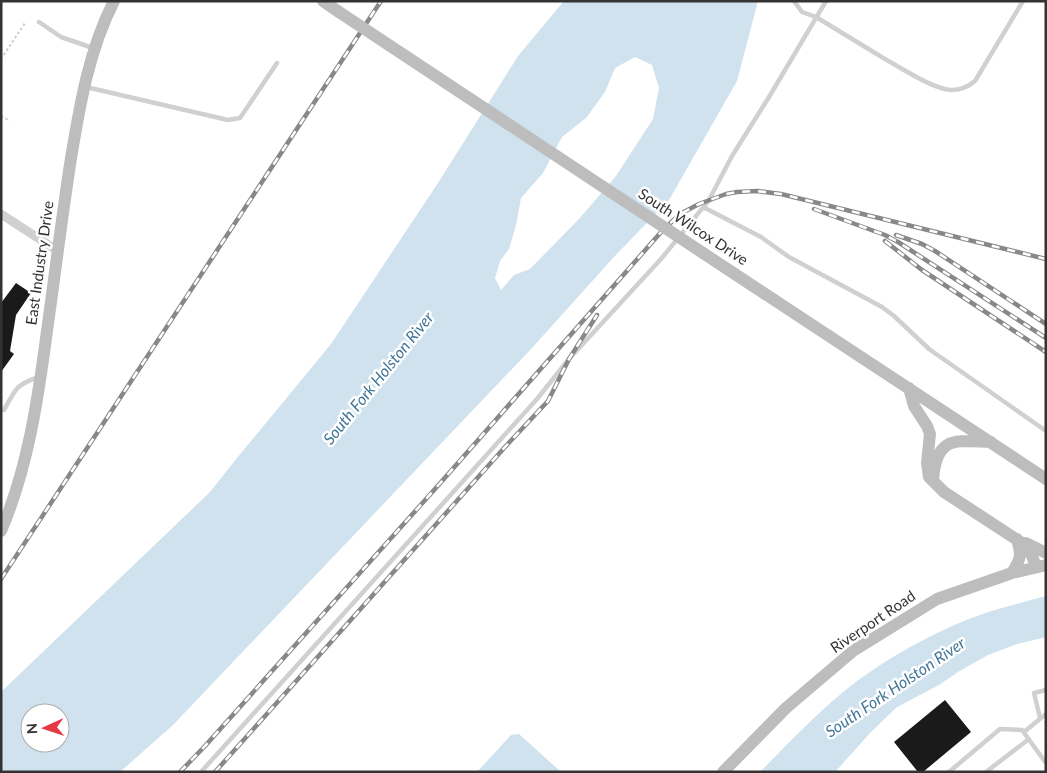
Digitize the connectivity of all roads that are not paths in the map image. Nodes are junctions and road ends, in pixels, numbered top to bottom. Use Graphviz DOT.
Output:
graph roads {
  1 [pos="114,1"];
  2 [pos="323,1"];
  3 [pos="794,1"];
  4 [pos="826,1"];
  5 [pos="1023,1"];
  6 [pos="816,17"];
  7 [pos="39,22"];
  8 [pos="94,48"];
  9 [pos="277,63"];
  10 [pos="84,86"];
  11 [pos="703,207"];
  12 [pos="1,214"];
  13 [pos="58,251"];
  14 [pos="41,376"];
  15 [pos="908,388"];
  16 [pos="4,410"];
  17 [pos="1046,431"];
  18 [pos="991,442"];
  19 [pos="1026,465"];
  20 [pos="1046,468"];
  21 [pos="1046,479"];
  22 [pos="933,481"];
  23 [pos="1,530"];
  24 [pos="1017,539"];
  25 [pos="1046,553"];
  26 [pos="1041,566"];
  27 [pos="1012,573"];
  28 [pos="1046,690"];
  29 [pos="1046,714"];
  30 [pos="1040,718"];
  31 [pos="1024,732"];
  32 [pos="1029,739"];
  33 [pos="1046,763"];
  34 [pos="201,772"];
  35 [pos="724,772"];
  36 [pos="950,772"];
  37 [pos="986,772"];
  1 -- 8 [label="main road, East Industry Drive"];
  2 -- 15 [label="main road, South Wilcox Drive, bridge"];
  3 -- 6 [label="lane"];
  4 -- 6 [label="lane"];
  5 -- 6 [label="lane"];
  6 -- 11 [label="lane"];
  7 -- 8 [label="lane"];
  8 -- 10 [label="main road, East Industry Drive"];
  9 -- 10 [label="lane"];
  10 -- 13 [label="main road, East Industry Drive"];
  11 -- 17 [label="lane"];
  11 -- 34 [label="lane"];
  12 -- 13 [label="street"];
  13 -- 14 [label="main road, East Industry Drive"];
  14 -- 16 [label="lane"];
  14 -- 23 [label="main road, East Industry Drive"];
  15 -- 18 [label="main road, South Wilcox Drive"];
  15 -- 22 [label="main road"];
  18 -- 19 [label="main road, South Wilcox Drive"];
  18 -- 22 [label="main road"];
  19 -- 20 [label="main road"];
  19 -- 21 [label="main road, South Wilcox Drive"];
  22 -- 24 [label="main road"];
  24 -- 25 [label="main road"];
  24 -- 26 [label="main road"];
  24 -- 27 [label="main road"];
  26 -- 27 [label="main road, Riverport Road"];
  27 -- 35 [label="main road, Riverport Road"];
  28 -- 30 [label="lane"];
  29 -- 30 [label="lane"];
  30 -- 31 [label="lane"];
  31 -- 32 [label="lane"];
  31 -- 36 [label="lane"];
  32 -- 33 [label="lane"];
  32 -- 37 [label="lane"];
}
